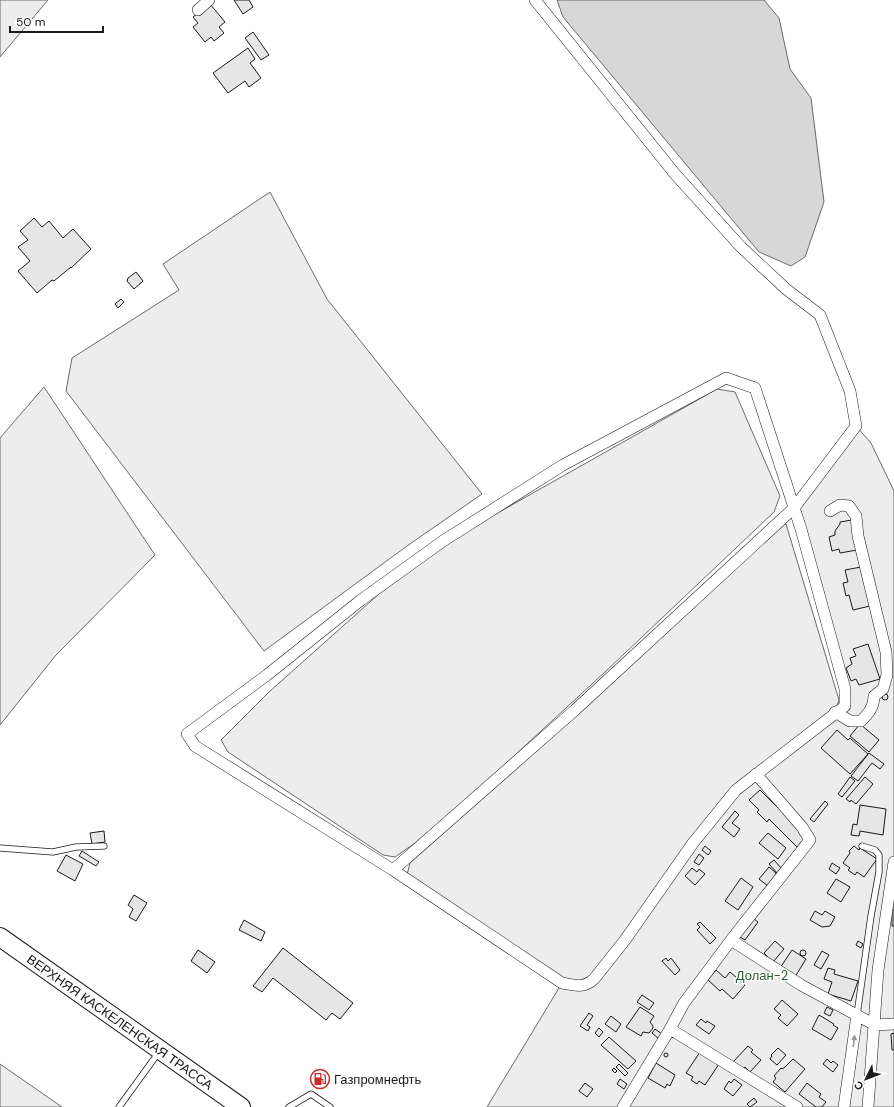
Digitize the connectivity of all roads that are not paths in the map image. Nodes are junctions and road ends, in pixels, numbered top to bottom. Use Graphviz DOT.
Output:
graph roads {
  1 [pos="209,0"];
  2 [pos="535,0"];
  3 [pos="198,10"];
  4 [pos="794,508"];
  5 [pos="830,511"];
  6 [pos="836,712"];
  7 [pos="756,774"];
  8 [pos="104,846"];
  9 [pos="862,846"];
  10 [pos="0,848"];
  11 [pos="894,862"];
  12 [pos="393,870"];
  13 [pos="0,937"];
  14 [pos="730,940"];
  15 [pos="857,1016"];
  16 [pos="894,1024"];
  17 [pos="875,1025"];
  18 [pos="670,1029"];
  19 [pos="160,1051"];
  20 [pos="119,1107"];
  21 [pos="240,1107"];
  22 [pos="289,1107"];
  23 [pos="330,1107"];
  24 [pos="623,1107"];
  25 [pos="797,1107"];
  26 [pos="844,1107"];
  27 [pos="868,1107"];
  1 -- 3 [label="street"];
  2 -- 4 [label="street"];
  4 -- 6 [label="street"];
  4 -- 12 [label="street"];
  4 -- 12 [label="street"];
  5 -- 6 [label="street"];
  6 -- 7 [label="street"];
  7 -- 12 [label="street"];
  7 -- 14 [label="street"];
  8 -- 10 [label="lane"];
  9 -- 15 [label="lane"];
  11 -- 17 [label="street"];
  13 -- 19 [label="main road, ВЕРХНЯЯ КАСКЕЛЕНСКАЯ ТРАССА"];
  14 -- 15 [label="street"];
  14 -- 18 [label="street"];
  15 -- 17 [label="street"];
  26 -- 15 [label="street, one-way"];
  16 -- 17 [label="street"];
  17 -- 27 [label="street"];
  18 -- 24 [label="street"];
  18 -- 25 [label="street"];
  19 -- 20 [label="lane"];
  19 -- 21 [label="main road, ВЕРХНЯЯ КАСКЕЛЕНСКАЯ ТРАССА"];
  22 -- 23 [label="lane"];
}
